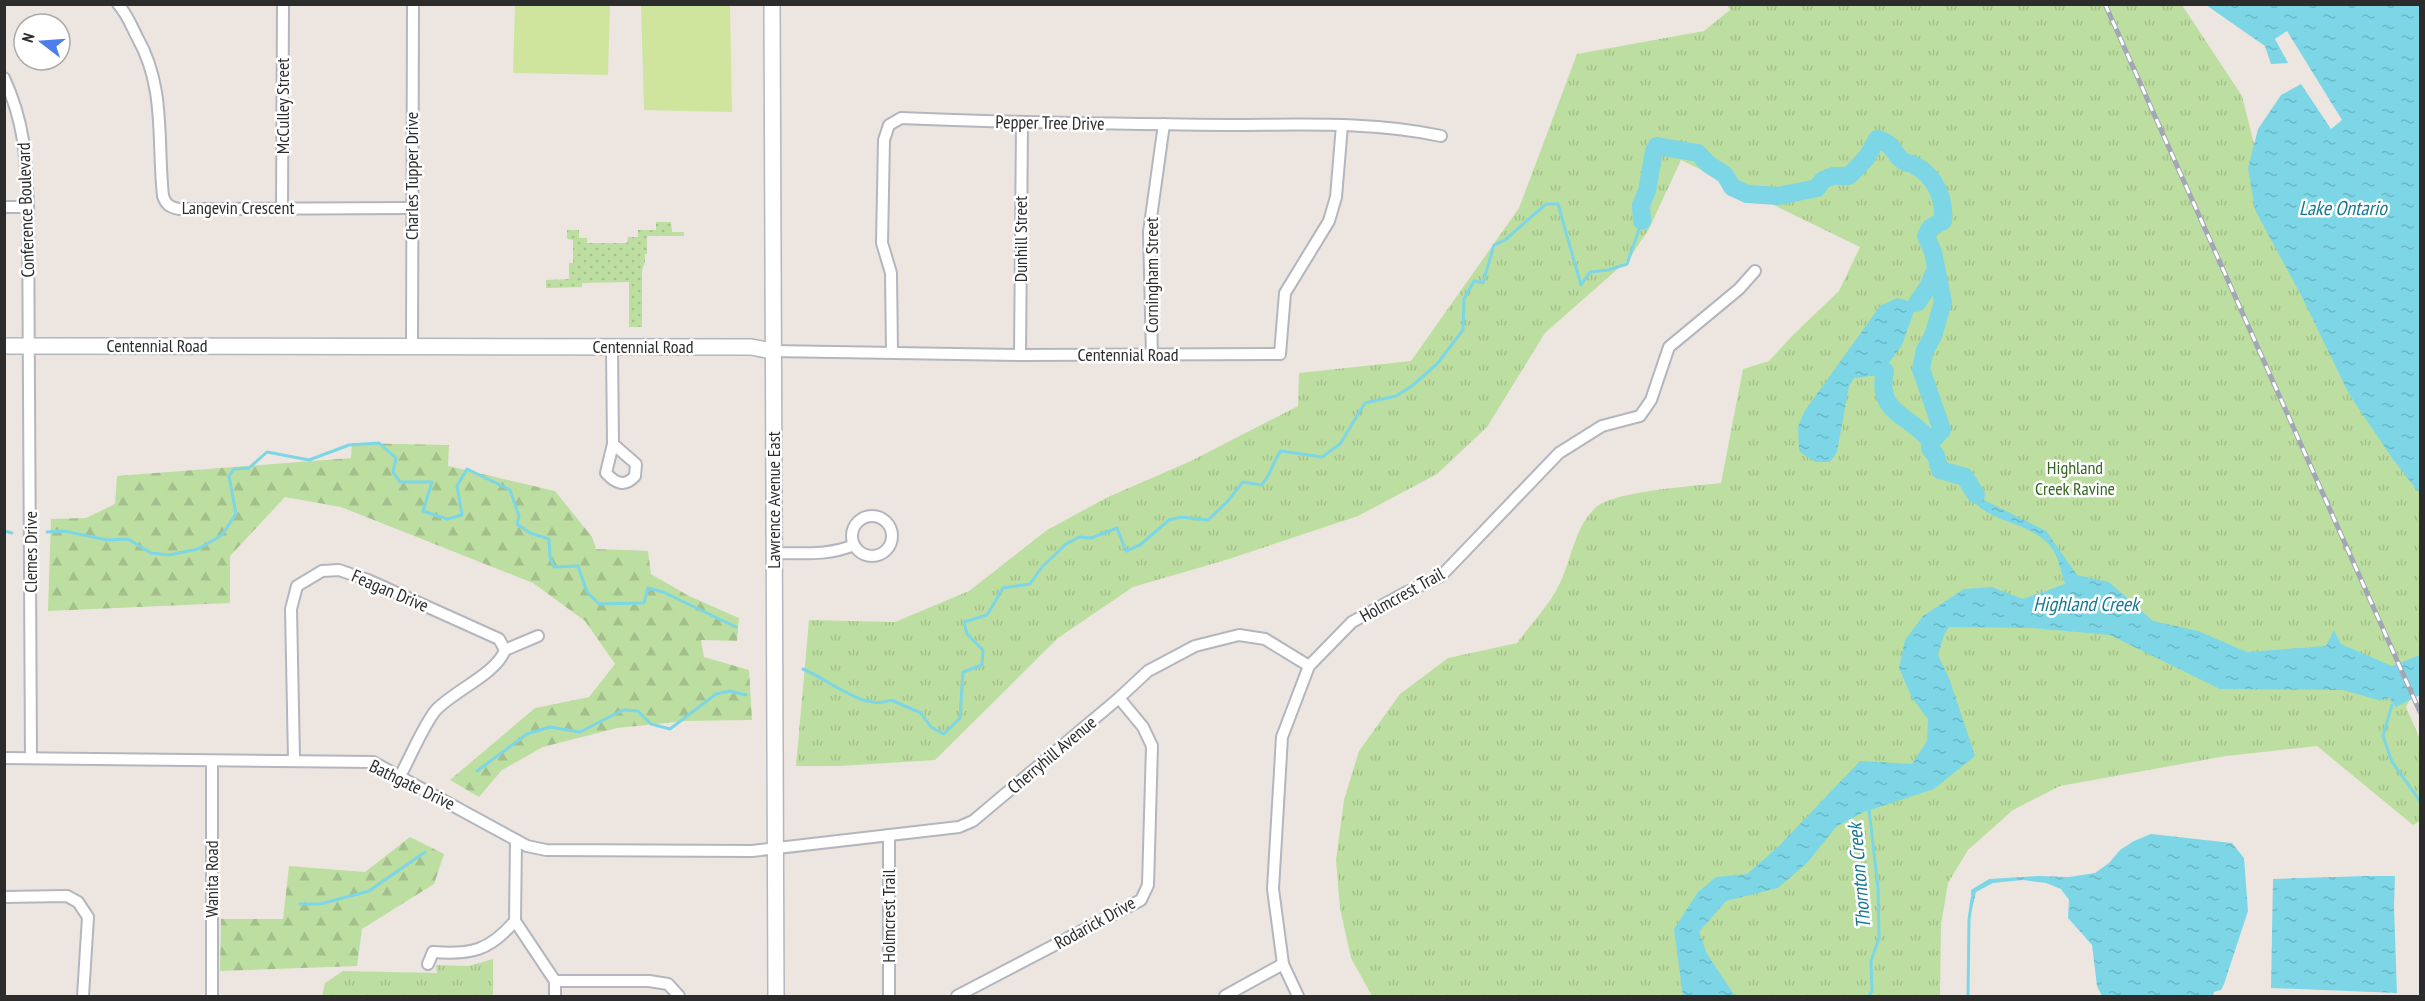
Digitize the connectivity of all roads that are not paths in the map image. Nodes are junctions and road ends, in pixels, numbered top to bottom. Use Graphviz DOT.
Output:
graph roads {
  1 [pos="118,4"];
  2 [pos="283,4"];
  3 [pos="413,4"];
  4 [pos="772,4"];
  5 [pos="4,78"];
  6 [pos="1022,123"];
  7 [pos="1164,124"];
  8 [pos="1342,125"];
  9 [pos="1441,136"];
  10 [pos="4,207"];
  11 [pos="28,207"];
  12 [pos="282,208"];
  13 [pos="412,208"];
  14 [pos="1755,271"];
  15 [pos="4,346"];
  16 [pos="30,346"];
  17 [pos="412,347"];
  18 [pos="612,348"];
  19 [pos="772,351"];
  20 [pos="892,352"];
  21 [pos="1020,355"];
  22 [pos="1152,355"];
  23 [pos="613,444"];
  24 [pos="854,545"];
  25 [pos="774,553"];
  26 [pos="538,636"];
  27 [pos="506,650"];
  28 [pos="1309,666"];
  29 [pos="1119,698"];
  30 [pos="4,758"];
  31 [pos="31,758"];
  32 [pos="294,759"];
  33 [pos="212,761"];
  34 [pos="400,776"];
  35 [pos="889,835"];
  36 [pos="516,840"];
  37 [pos="774,849"];
  38 [pos="4,897"];
  39 [pos="515,921"];
  40 [pos="428,964"];
  41 [pos="1283,964"];
  42 [pos="555,981"];
  43 [pos="83,996"];
  44 [pos="212,996"];
  45 [pos="555,996"];
  46 [pos="679,996"];
  47 [pos="776,996"];
  48 [pos="889,996"];
  49 [pos="957,996"];
  50 [pos="1226,996"];
  51 [pos="1298,996"];
  1 -- 12 [label="street, Langevin Crescent"];
  2 -- 12 [label="street, McCulley Street"];
  3 -- 13 [label="street, Charles Tupper Drive"];
  4 -- 19 [label="main road, Lawrence Avenue East"];
  5 -- 11 [label="street, Conference Boulevard"];
  6 -- 7 [label="street, Pepper Tree Drive"];
  6 -- 20 [label="street, Pepper Tree Drive"];
  6 -- 21 [label="street, Dunhill Street"];
  7 -- 8 [label="street, Pepper Tree Drive"];
  7 -- 22 [label="street, Corningham Street"];
  8 -- 9 [label="street, Pepper Tree Drive"];
  8 -- 22 [label="street, Centennial Road"];
  10 -- 11 [label="street"];
  11 -- 16 [label="street, Conference Boulevard"];
  12 -- 13 [label="street, Langevin Crescent"];
  13 -- 17 [label="street, Charles Tupper Drive"];
  14 -- 28 [label="street, Holmcrest Trail"];
  15 -- 16 [label="main road, Centennial Road"];
  16 -- 17 [label="main road, Centennial Road"];
  16 -- 31 [label="street, Clemes Drive"];
  17 -- 18 [label="main road, Centennial Road"];
  18 -- 19 [label="main road, Centennial Road"];
  18 -- 23 [label="street"];
  19 -- 20 [label="street, Centennial Road"];
  19 -- 25 [label="main road, Lawrence Avenue East"];
  20 -- 21 [label="street, Centennial Road"];
  21 -- 22 [label="street, Centennial Road"];
  24 -- 25 [label="street"];
  25 -- 37 [label="main road, Lawrence Avenue East"];
  26 -- 27 [label="street"];
  27 -- 32 [label="street, Feagan Drive"];
  27 -- 34 [label="street"];
  28 -- 29 [label="street, Cherryhill Avenue"];
  28 -- 41 [label="street, Holmcrest Trail"];
  29 -- 35 [label="street, Cherryhill Avenue"];
  29 -- 49 [label="street, Rodarick Drive"];
  30 -- 31 [label="street, Bathgate Drive"];
  31 -- 33 [label="street, Bathgate Drive"];
  32 -- 33 [label="street, Bathgate Drive"];
  32 -- 34 [label="street, Bathgate Drive"];
  33 -- 44 [label="street, Wanita Road"];
  34 -- 36 [label="street, Bathgate Drive"];
  35 -- 37 [label="street, Cherryhill Avenue"];
  35 -- 48 [label="street, Holmcrest Trail"];
  36 -- 37 [label="street, Bathgate Drive"];
  36 -- 39 [label="street"];
  37 -- 47 [label="main road, Lawrence Avenue East"];
  38 -- 43 [label="street"];
  39 -- 40 [label="street"];
  39 -- 42 [label="street"];
  41 -- 50 [label="street"];
  41 -- 51 [label="street, Holmcrest Trail"];
  42 -- 45 [label="street"];
  42 -- 46 [label="street"];
}
